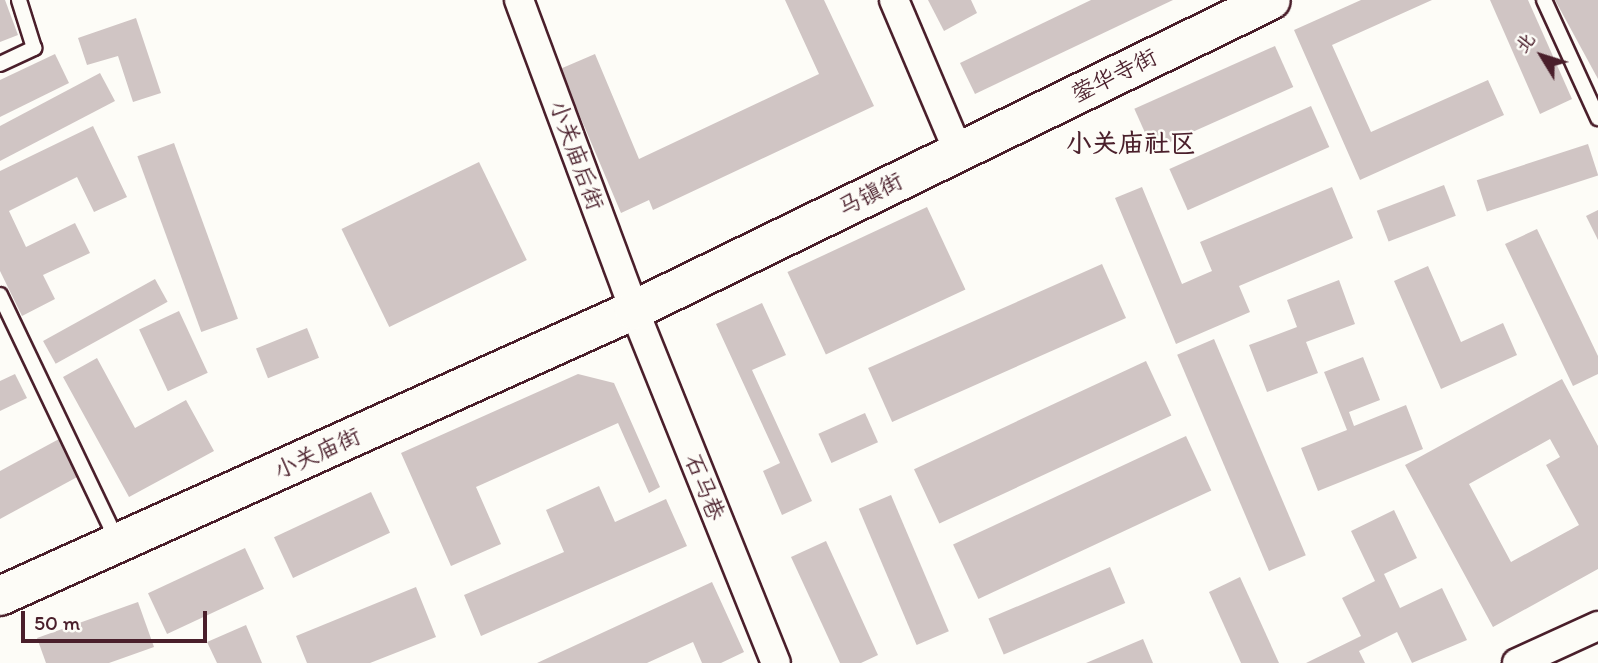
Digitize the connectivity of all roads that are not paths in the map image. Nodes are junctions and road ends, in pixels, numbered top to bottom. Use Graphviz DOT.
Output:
graph roads {
  1 [pos="19,0"];
  2 [pos="519,0"];
  3 [pos="894,0"];
  4 [pos="1271,0"];
  5 [pos="1544,0"];
  6 [pos="0,64"];
  7 [pos="1598,118"];
  8 [pos="958,150"];
  9 [pos="0,295"];
  10 [pos="635,310"];
  11 [pos="118,543"];
  12 [pos="0,596"];
  13 [pos="1598,626"];
  14 [pos="776,663"];
  15 [pos="1517,663"];
  1 -- 6 [label="lane"];
  2 -- 10 [label="street, 小关庙后街"];
  3 -- 8 [label="street"];
  4 -- 8 [label="street, 蓥华寺街"];
  5 -- 7 [label="lane"];
  8 -- 10 [label="street, 马镇街"];
  9 -- 11 [label="lane"];
  10 -- 11 [label="street, 小关庙街"];
  10 -- 14 [label="street, 石马巷"];
  11 -- 12 [label="street, 小关庙街"];
  13 -- 15 [label="street"];
}
